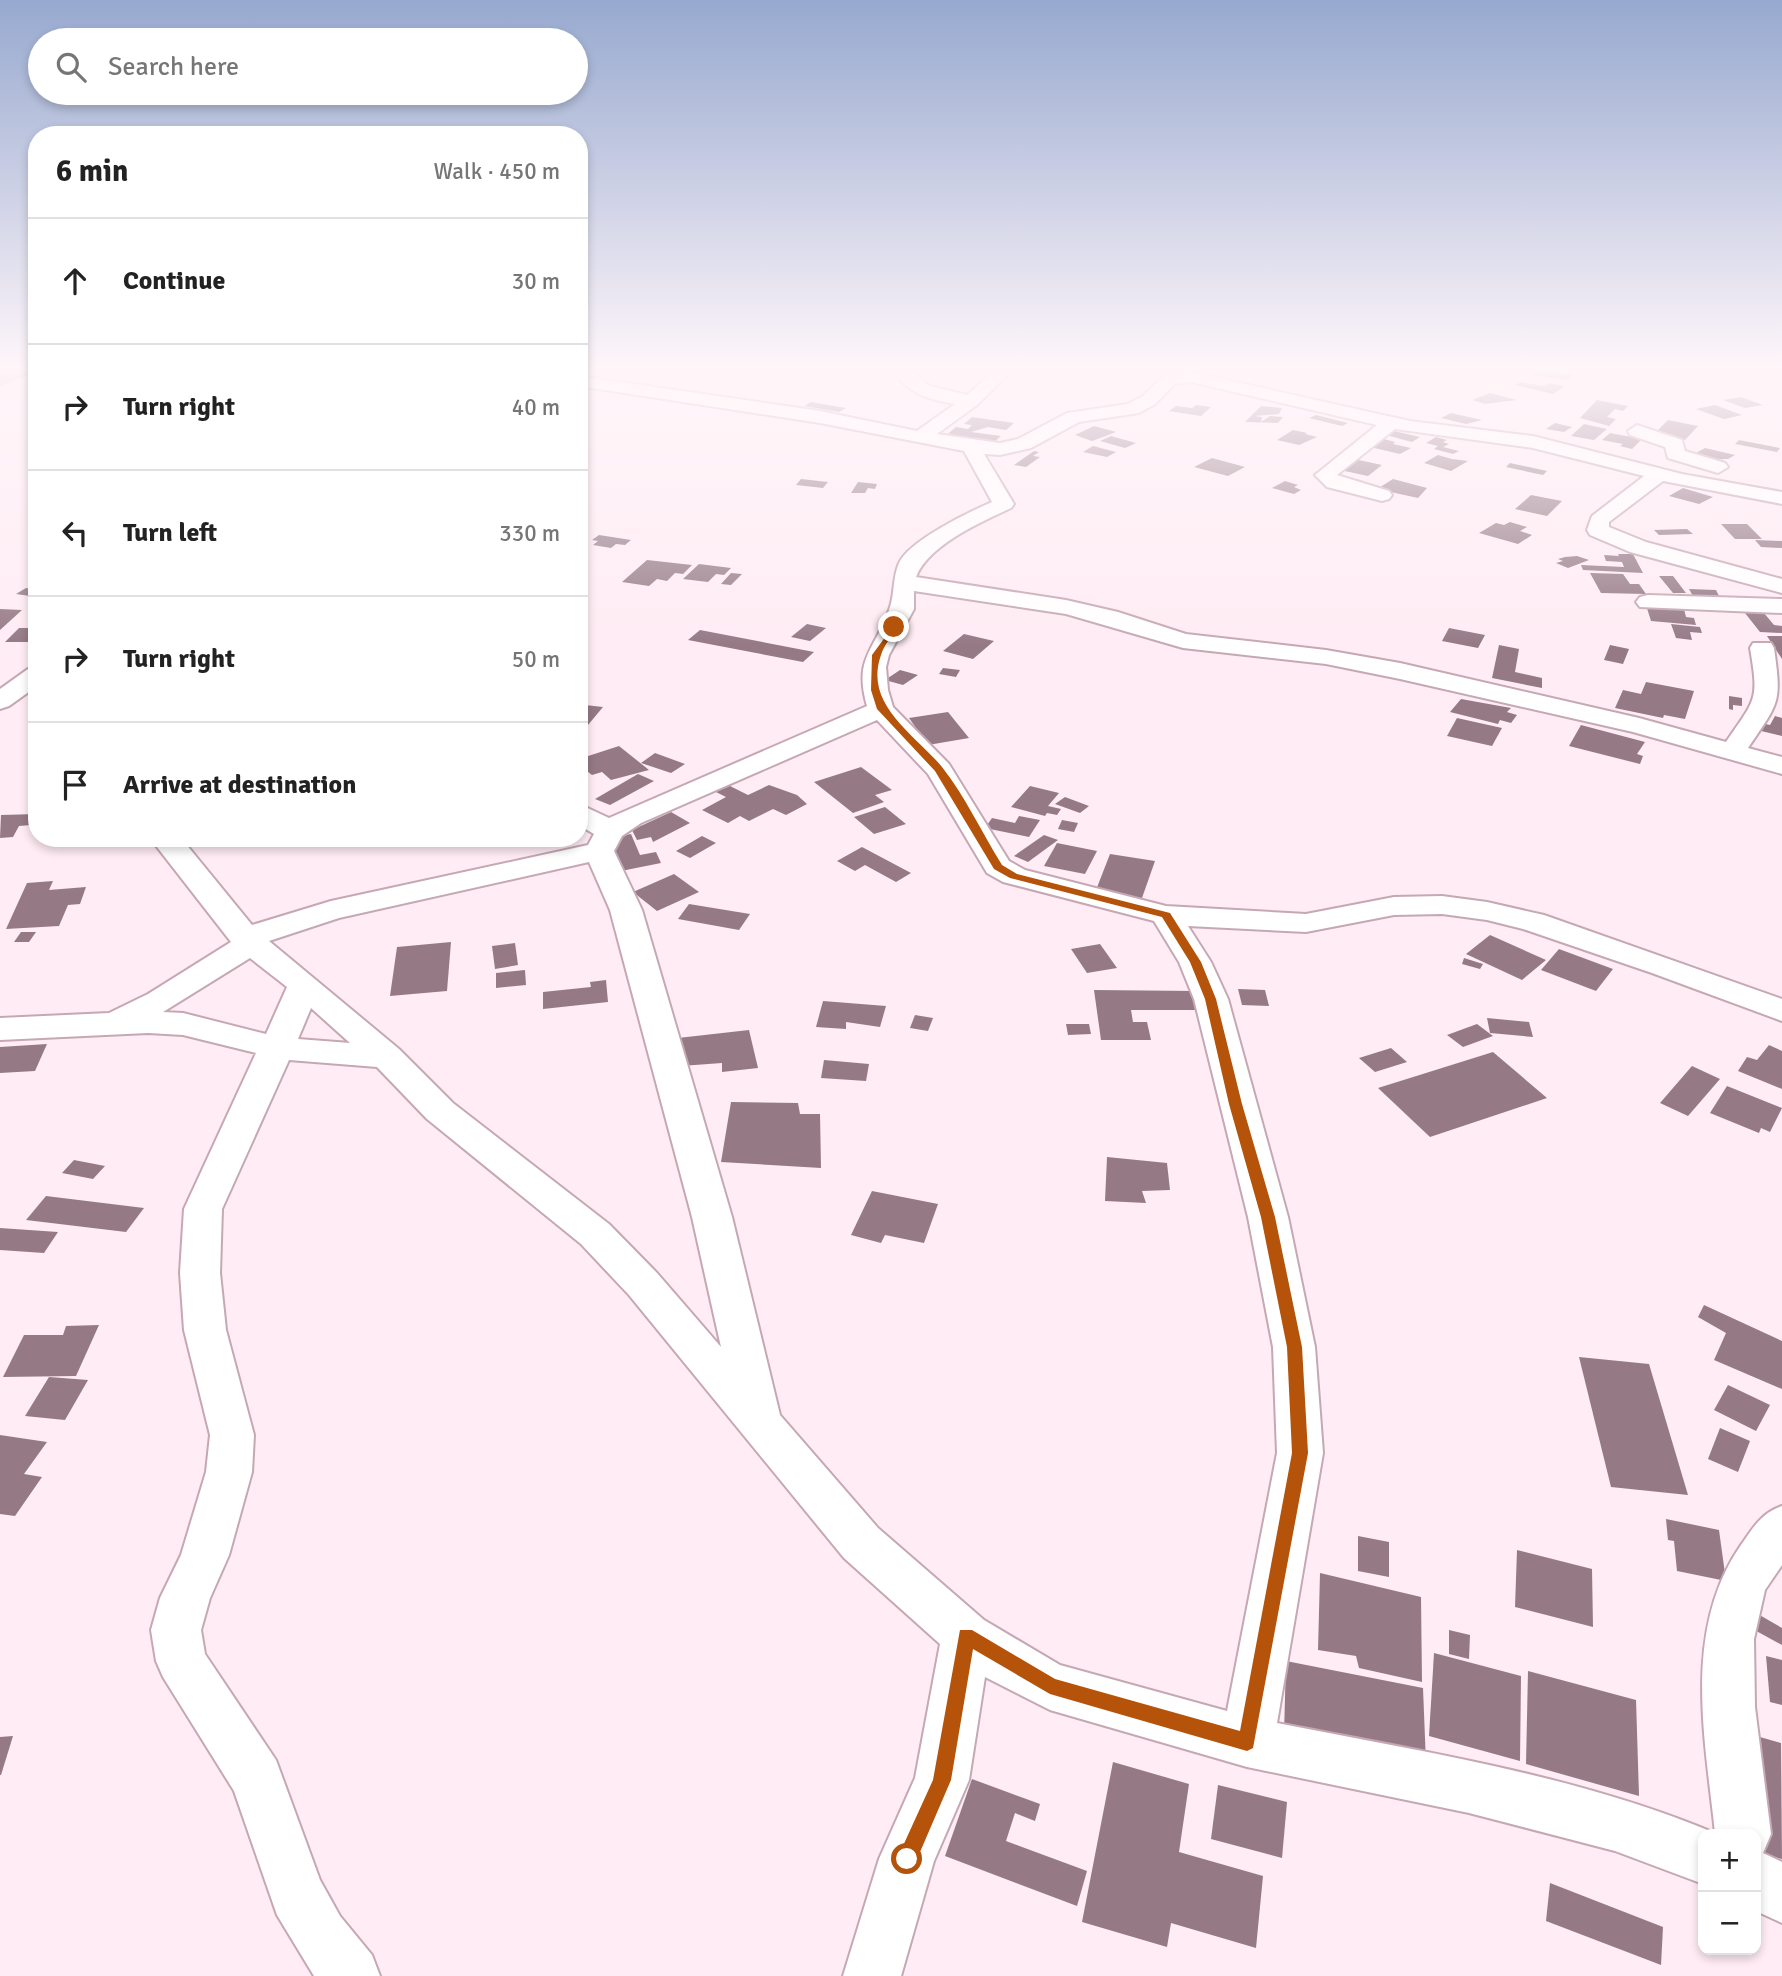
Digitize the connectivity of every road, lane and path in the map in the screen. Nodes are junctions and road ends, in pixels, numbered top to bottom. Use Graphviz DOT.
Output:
graph roads {
  1 [pos="978,462"];
  2 [pos="1341,462"];
  3 [pos="1639,462"];
  4 [pos="1661,464"];
  5 [pos="1782,481"];
  6 [pos="1382,495"];
  7 [pos="1782,498"];
  8 [pos="903,582"];
  9 [pos="1782,586"];
  10 [pos="1648,602"];
  11 [pos="1782,606"];
  12 [pos="1762,648"];
  13 [pos="28,681"];
  14 [pos="0,701"];
  15 [pos="881,709"];
  16 [pos="1732,752"];
  17 [pos="1782,766"];
  18 [pos="588,823"];
  19 [pos="604,841"];
  20 [pos="588,845"];
  21 [pos="172,847"];
  22 [pos="581,847"];
  23 [pos="1166,915"];
  24 [pos="248,941"];
  25 [pos="305,985"];
  26 [pos="1782,1011"];
  27 [pos="114,1023"];
  28 [pos="0,1028"];
  29 [pos="279,1048"];
  30 [pos="387,1057"];
  31 [pos="760,1422"];
  32 [pos="1782,1526"];
  33 [pos="966,1636"];
  34 [pos="1247,1742"];
  35 [pos="1743,1829"];
  36 [pos="1698,1854"];
  37 [pos="1761,1881"];
  38 [pos="1782,1895"];
  39 [pos="351,1976"];
  40 [pos="872,1976"];
  1 -- 8 [label="street"];
  2 -- 6 [label="street"];
  3 -- 4 [label="street"];
  4 -- 5 [label="street"];
  4 -- 7 [label="street"];
  4 -- 9 [label="street"];
  8 -- 15 [label="street"];
  8 -- 16 [label="street"];
  10 -- 11 [label="street"];
  12 -- 16 [label="street"];
  13 -- 14 [label="street"];
  15 -- 19 [label="street"];
  15 -- 23 [label="street"];
  16 -- 17 [label="street"];
  18 -- 19 [label="street"];
  19 -- 20 [label="street"];
  19 -- 31 [label="street"];
  21 -- 24 [label="street"];
  22 -- 24 [label="street"];
  23 -- 26 [label="street"];
  23 -- 34 [label="street"];
  24 -- 25 [label="street"];
  24 -- 27 [label="street"];
  25 -- 29 [label="street"];
  25 -- 30 [label="street"];
  27 -- 28 [label="street"];
  27 -- 29 [label="street"];
  29 -- 30 [label="street"];
  29 -- 39 [label="street"];
  30 -- 31 [label="street"];
  31 -- 33 [label="street"];
  32 -- 35 [label="street"];
  33 -- 34 [label="street"];
  33 -- 40 [label="street"];
  34 -- 36 [label="street"];
  37 -- 38 [label="street"];
}
